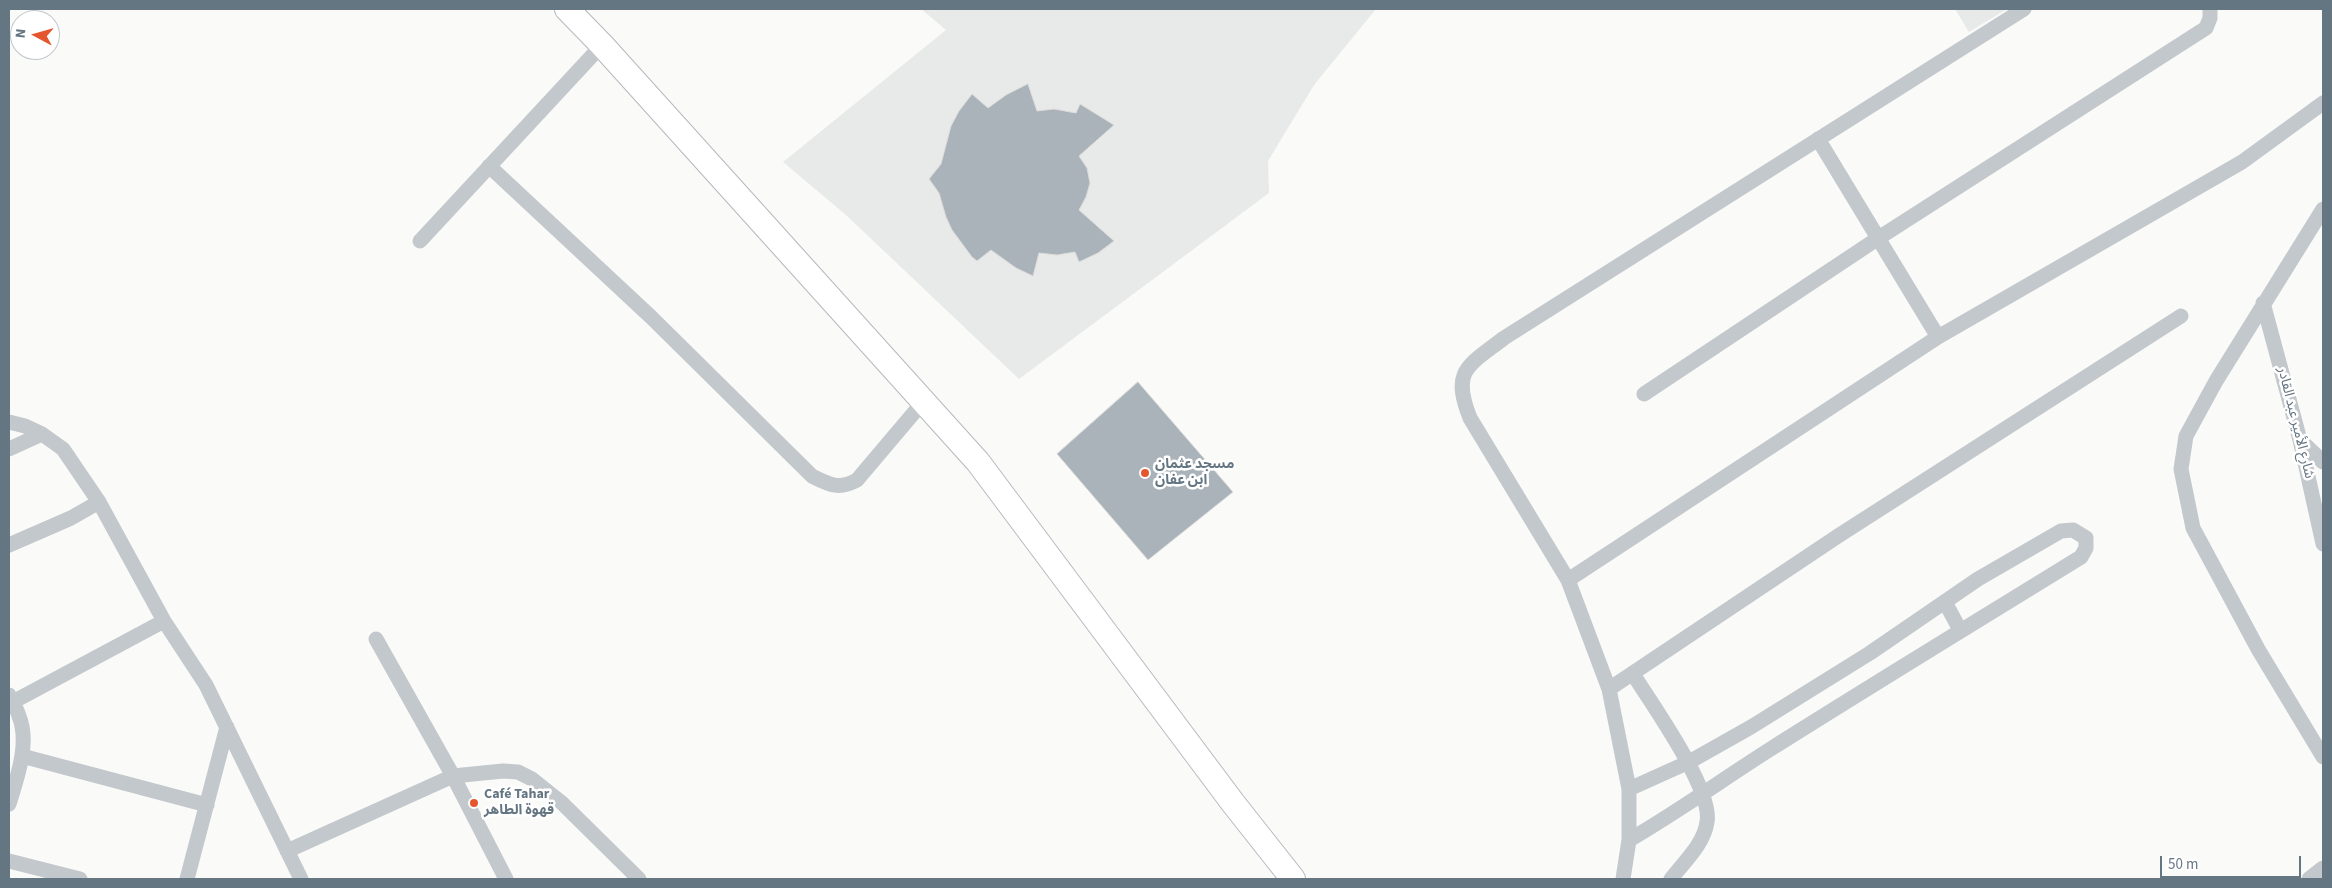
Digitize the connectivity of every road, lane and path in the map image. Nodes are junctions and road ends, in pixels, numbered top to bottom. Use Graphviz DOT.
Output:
graph roads {
  1 [pos="567,9"];
  2 [pos="2024,9"];
  3 [pos="2210,9"];
  4 [pos="602,44"];
  5 [pos="2323,103"];
  6 [pos="1818,139"];
  7 [pos="489,166"];
  8 [pos="2323,209"];
  9 [pos="1877,239"];
  10 [pos="420,241"];
  11 [pos="2263,303"];
  12 [pos="2181,316"];
  13 [pos="1938,337"];
  14 [pos="1644,394"];
  15 [pos="923,402"];
  16 [pos="9,422"];
  17 [pos="42,434"];
  18 [pos="2300,440"];
  19 [pos="9,449"];
  20 [pos="2323,462"];
  21 [pos="99,502"];
  22 [pos="9,544"];
  23 [pos="2323,544"];
  24 [pos="1568,580"];
  25 [pos="1945,602"];
  26 [pos="164,621"];
  27 [pos="1960,630"];
  28 [pos="376,639"];
  29 [pos="1632,674"];
  30 [pos="1609,689"];
  31 [pos="10,700"];
  32 [pos="227,727"];
  33 [pos="22,756"];
  34 [pos="2323,757"];
  35 [pos="1688,762"];
  36 [pos="453,776"];
  37 [pos="1629,789"];
  38 [pos="1703,794"];
  39 [pos="9,804"];
  40 [pos="207,804"];
  41 [pos="1628,840"];
  42 [pos="287,851"];
  43 [pos="9,861"];
  44 [pos="2323,868"];
  45 [pos="80,879"];
  46 [pos="187,879"];
  47 [pos="302,879"];
  48 [pos="506,879"];
  49 [pos="639,879"];
  50 [pos="1293,879"];
  51 [pos="1622,879"];
  52 [pos="1671,879"];
  53 [pos="2309,879"];
  1 -- 4 [label="main road"];
  2 -- 6 [label="street"];
  3 -- 9 [label="street"];
  4 -- 7 [label="street"];
  4 -- 15 [label="main road"];
  5 -- 13 [label="street"];
  6 -- 9 [label="street"];
  6 -- 24 [label="street"];
  7 -- 10 [label="street"];
  7 -- 15 [label="street"];
  8 -- 11 [label="street"];
  9 -- 13 [label="street"];
  9 -- 14 [label="street"];
  11 -- 18 [label="street, شارع الأمير عبد القادر"];
  11 -- 34 [label="street"];
  12 -- 29 [label="street"];
  13 -- 24 [label="street"];
  15 -- 50 [label="main road"];
  16 -- 17 [label="street"];
  17 -- 19 [label="street"];
  17 -- 21 [label="street"];
  18 -- 20 [label="street"];
  18 -- 23 [label="street, شارع الأمير عبد القادر"];
  21 -- 22 [label="street"];
  21 -- 26 [label="street"];
  24 -- 30 [label="street"];
  25 -- 27 [label="street"];
  25 -- 27 [label="street"];
  25 -- 35 [label="street"];
  26 -- 31 [label="street"];
  26 -- 32 [label="street"];
  27 -- 38 [label="street"];
  28 -- 36 [label="street"];
  29 -- 30 [label="street"];
  29 -- 35 [label="street"];
  30 -- 37 [label="street"];
  31 -- 33 [label="street"];
  32 -- 40 [label="street"];
  32 -- 42 [label="street"];
  33 -- 39 [label="street"];
  33 -- 40 [label="street"];
  35 -- 37 [label="street"];
  35 -- 38 [label="street"];
  36 -- 42 [label="street"];
  36 -- 48 [label="street"];
  36 -- 49 [label="street"];
  37 -- 41 [label="street"];
  38 -- 41 [label="street"];
  38 -- 52 [label="street"];
  40 -- 46 [label="street"];
  41 -- 51 [label="street"];
  42 -- 47 [label="street"];
  43 -- 45 [label="street"];
  44 -- 53 [label="street"];
}
